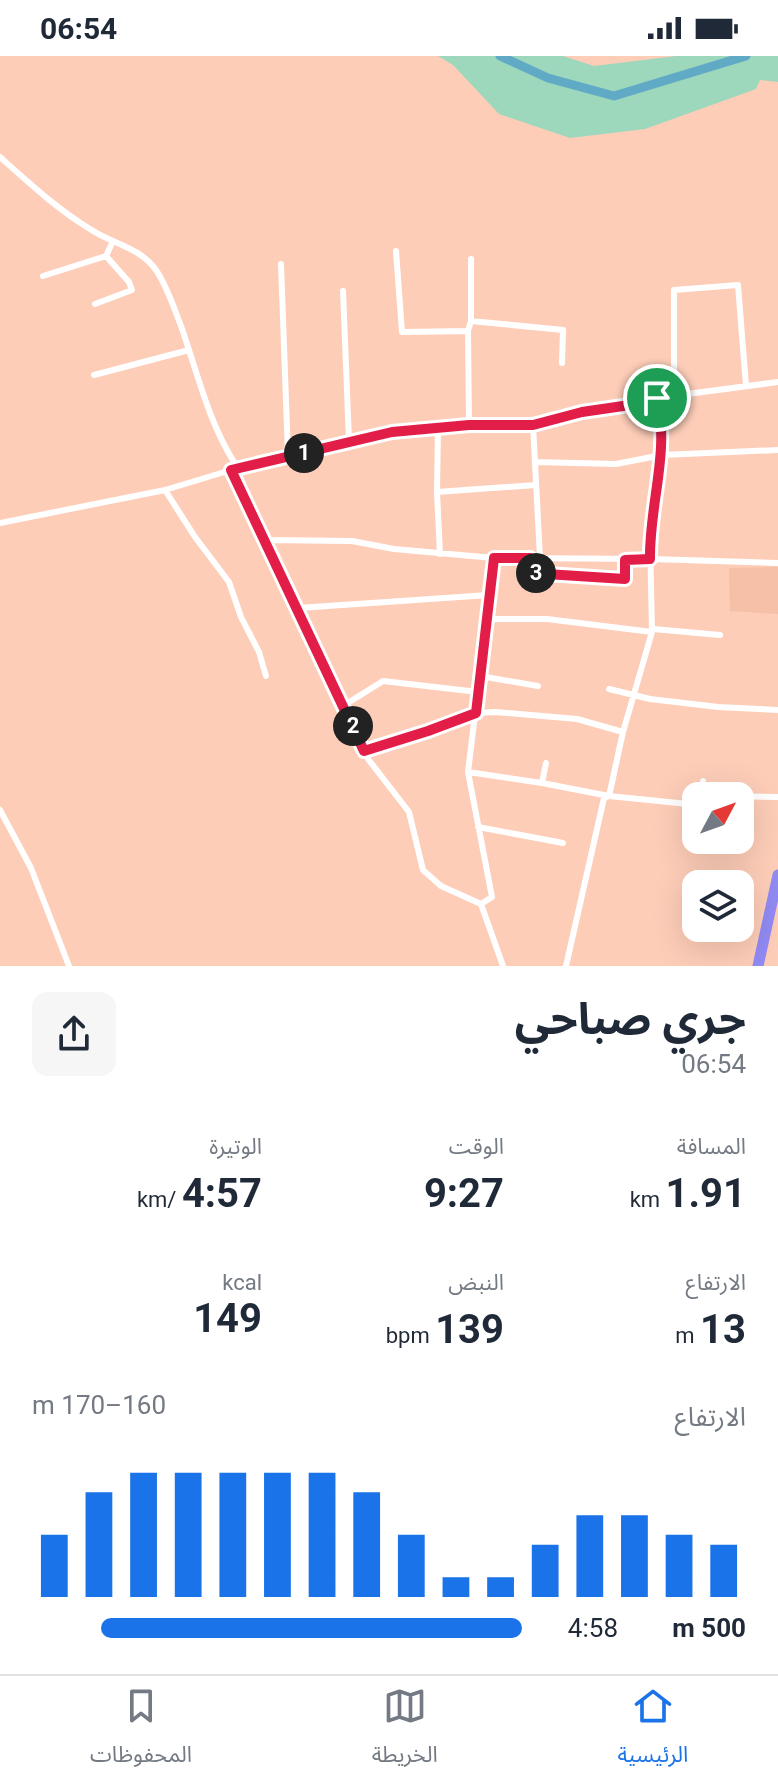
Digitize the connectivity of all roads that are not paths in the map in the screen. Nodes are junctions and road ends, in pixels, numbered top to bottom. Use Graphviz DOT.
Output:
graph roads {
  1 [pos="0,157"];
  2 [pos="113,241"];
  3 [pos="396,251"];
  4 [pos="106,256"];
  5 [pos="471,259"];
  6 [pos="281,264"];
  7 [pos="43,276"];
  8 [pos="343,291"];
  9 [pos="95,304"];
  10 [pos="471,321"];
  11 [pos="468,331"];
  12 [pos="189,350"];
  13 [pos="562,363"];
  14 [pos="94,375"];
  15 [pos="778,382"];
  16 [pos="746,386"];
  17 [pos="674,395"];
  18 [pos="657,398"];
  19 [pos="469,425"];
  20 [pos="533,425"];
  21 [pos="438,428"];
  22 [pos="349,441"];
  23 [pos="778,450"];
  24 [pos="662,455"];
  25 [pos="288,456"];
  26 [pos="535,462"];
  27 [pos="231,470"];
  28 [pos="536,485"];
  29 [pos="165,490"];
  30 [pos="437,492"];
  31 [pos="0,523"];
  32 [pos="265,540"];
  33 [pos="440,554"];
  34 [pos="494,558"];
  35 [pos="530,558"];
  36 [pos="540,558"];
  37 [pos="650,559"];
  38 [pos="625,560"];
  39 [pos="778,563"];
  40 [pos="530,573"];
  41 [pos="531,588"];
  42 [pos="489,595"];
  43 [pos="298,608"];
  44 [pos="487,619"];
  45 [pos="652,631"];
  46 [pos="720,635"];
  47 [pos="266,676"];
  48 [pos="480,676"];
  49 [pos="538,686"];
  50 [pos="609,689"];
  51 [pos="478,692"];
  52 [pos="634,695"];
  53 [pos="343,706"];
  54 [pos="778,710"];
  55 [pos="476,713"];
  56 [pos="623,732"];
  57 [pos="364,751"];
  58 [pos="546,763"];
  59 [pos="468,772"];
  60 [pos="542,783"];
  61 [pos="609,796"];
  62 [pos="754,797"];
  63 [pos="778,797"];
  64 [pos="682,803"];
  65 [pos="0,810"];
  66 [pos="478,827"];
  67 [pos="563,843"];
  68 [pos="778,875"];
  69 [pos="481,904"];
  70 [pos="69,966"];
  71 [pos="503,966"];
  72 [pos="566,966"];
  73 [pos="758,966"];
  1 -- 2 [label="street"];
  2 -- 4 [label="street"];
  2 -- 12 [label="street"];
  3 -- 11 [label="street"];
  4 -- 7 [label="street"];
  4 -- 9 [label="street"];
  5 -- 10 [label="street"];
  6 -- 25 [label="street"];
  8 -- 22 [label="street"];
  10 -- 11 [label="street"];
  10 -- 13 [label="street"];
  11 -- 19 [label="street"];
  12 -- 14 [label="street"];
  12 -- 27 [label="street"];
  15 -- 16 [label="street"];
  16 -- 17 [label="street"];
  16 -- 17 [label="street"];
  17 -- 18 [label="street"];
  18 -- 20 [label="street"];
  18 -- 24 [label="street"];
  19 -- 20 [label="street"];
  19 -- 21 [label="street"];
  20 -- 26 [label="street"];
  21 -- 22 [label="street"];
  21 -- 30 [label="street"];
  22 -- 25 [label="street"];
  23 -- 24 [label="street"];
  24 -- 26 [label="street"];
  24 -- 37 [label="street"];
  25 -- 27 [label="street"];
  26 -- 28 [label="street"];
  27 -- 29 [label="street"];
  27 -- 32 [label="street"];
  28 -- 30 [label="street"];
  28 -- 36 [label="street"];
  29 -- 31 [label="street"];
  29 -- 47 [label="street"];
  30 -- 33 [label="street"];
  32 -- 33 [label="street"];
  32 -- 43 [label="street"];
  33 -- 34 [label="street"];
  34 -- 35 [label="street"];
  34 -- 42 [label="street"];
  35 -- 36 [label="street"];
  35 -- 40 [label="street"];
  36 -- 38 [label="street"];
  37 -- 38 [label="street"];
  37 -- 39 [label="street"];
  37 -- 45 [label="street"];
  38 -- 40 [label="street"];
  40 -- 41 [label="street"];
  42 -- 43 [label="street"];
  42 -- 44 [label="street"];
  43 -- 53 [label="street"];
  44 -- 45 [label="street"];
  44 -- 48 [label="street"];
  45 -- 46 [label="street"];
  45 -- 52 [label="street"];
  48 -- 49 [label="street"];
  48 -- 51 [label="street"];
  50 -- 52 [label="street"];
  51 -- 53 [label="street"];
  51 -- 55 [label="street"];
  52 -- 54 [label="street"];
  52 -- 56 [label="street"];
  53 -- 57 [label="street"];
  55 -- 56 [label="street"];
  55 -- 57 [label="street"];
  55 -- 59 [label="street"];
  56 -- 61 [label="street"];
  57 -- 69 [label="street"];
  58 -- 60 [label="street"];
  59 -- 60 [label="street"];
  59 -- 66 [label="street"];
  60 -- 61 [label="street"];
  61 -- 64 [label="street"];
  61 -- 72 [label="street"];
  62 -- 63 [label="street"];
  65 -- 70 [label="street"];
  66 -- 67 [label="street"];
  66 -- 69 [label="street"];
  68 -- 73 [label="highway"];
  69 -- 71 [label="street"];
}
